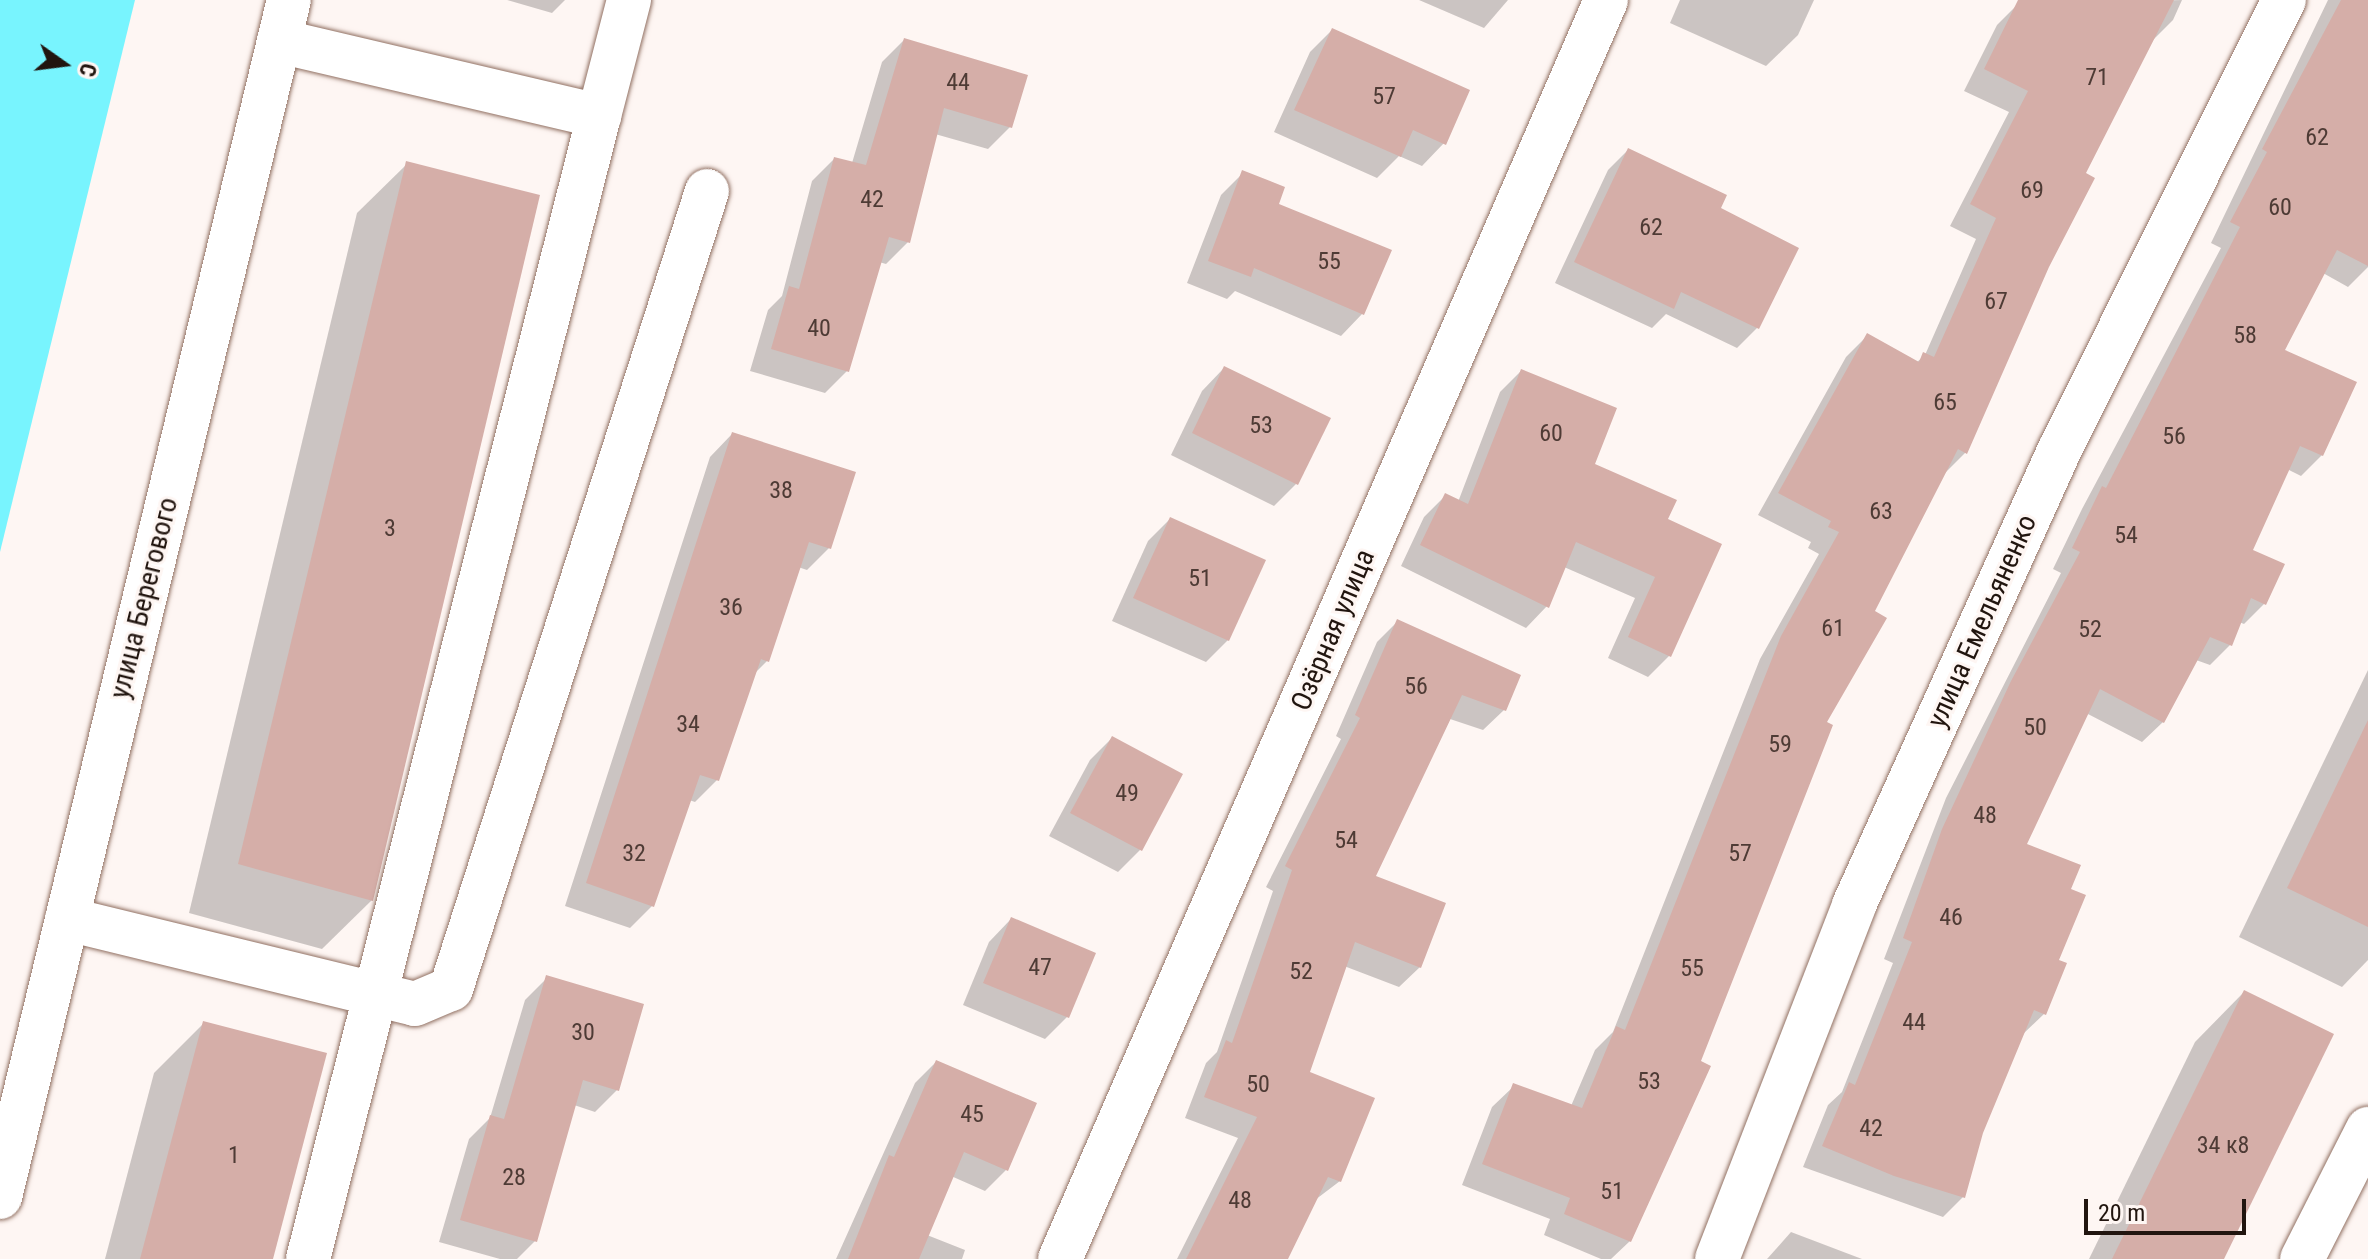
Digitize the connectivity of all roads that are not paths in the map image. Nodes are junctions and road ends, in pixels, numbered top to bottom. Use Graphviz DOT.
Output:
graph roads {
  1 [pos="629,0"];
  2 [pos="1606,0"];
  3 [pos="2284,0"];
  4 [pos="284,20"];
  5 [pos="599,116"];
  6 [pos="707,191"];
  7 [pos="67,919"];
  8 [pos="375,994"];
  9 [pos="2368,1129"];
  10 [pos="0,1197"];
  11 [pos="308,1259"];
  12 [pos="1060,1259"];
  13 [pos="1717,1259"];
  14 [pos="2302,1259"];
  1 -- 5 [label="street"];
  2 -- 12 [label="street, Озёрная улица"];
  3 -- 13 [label="street, улица Емельяненко"];
  4 -- 5 [label="street"];
  4 -- 7 [label="street, улица Берегового"];
  5 -- 8 [label="street"];
  6 -- 8 [label="street"];
  7 -- 8 [label="street"];
  7 -- 10 [label="street, улица Берегового"];
  8 -- 11 [label="street"];
  9 -- 14 [label="street"];
}
